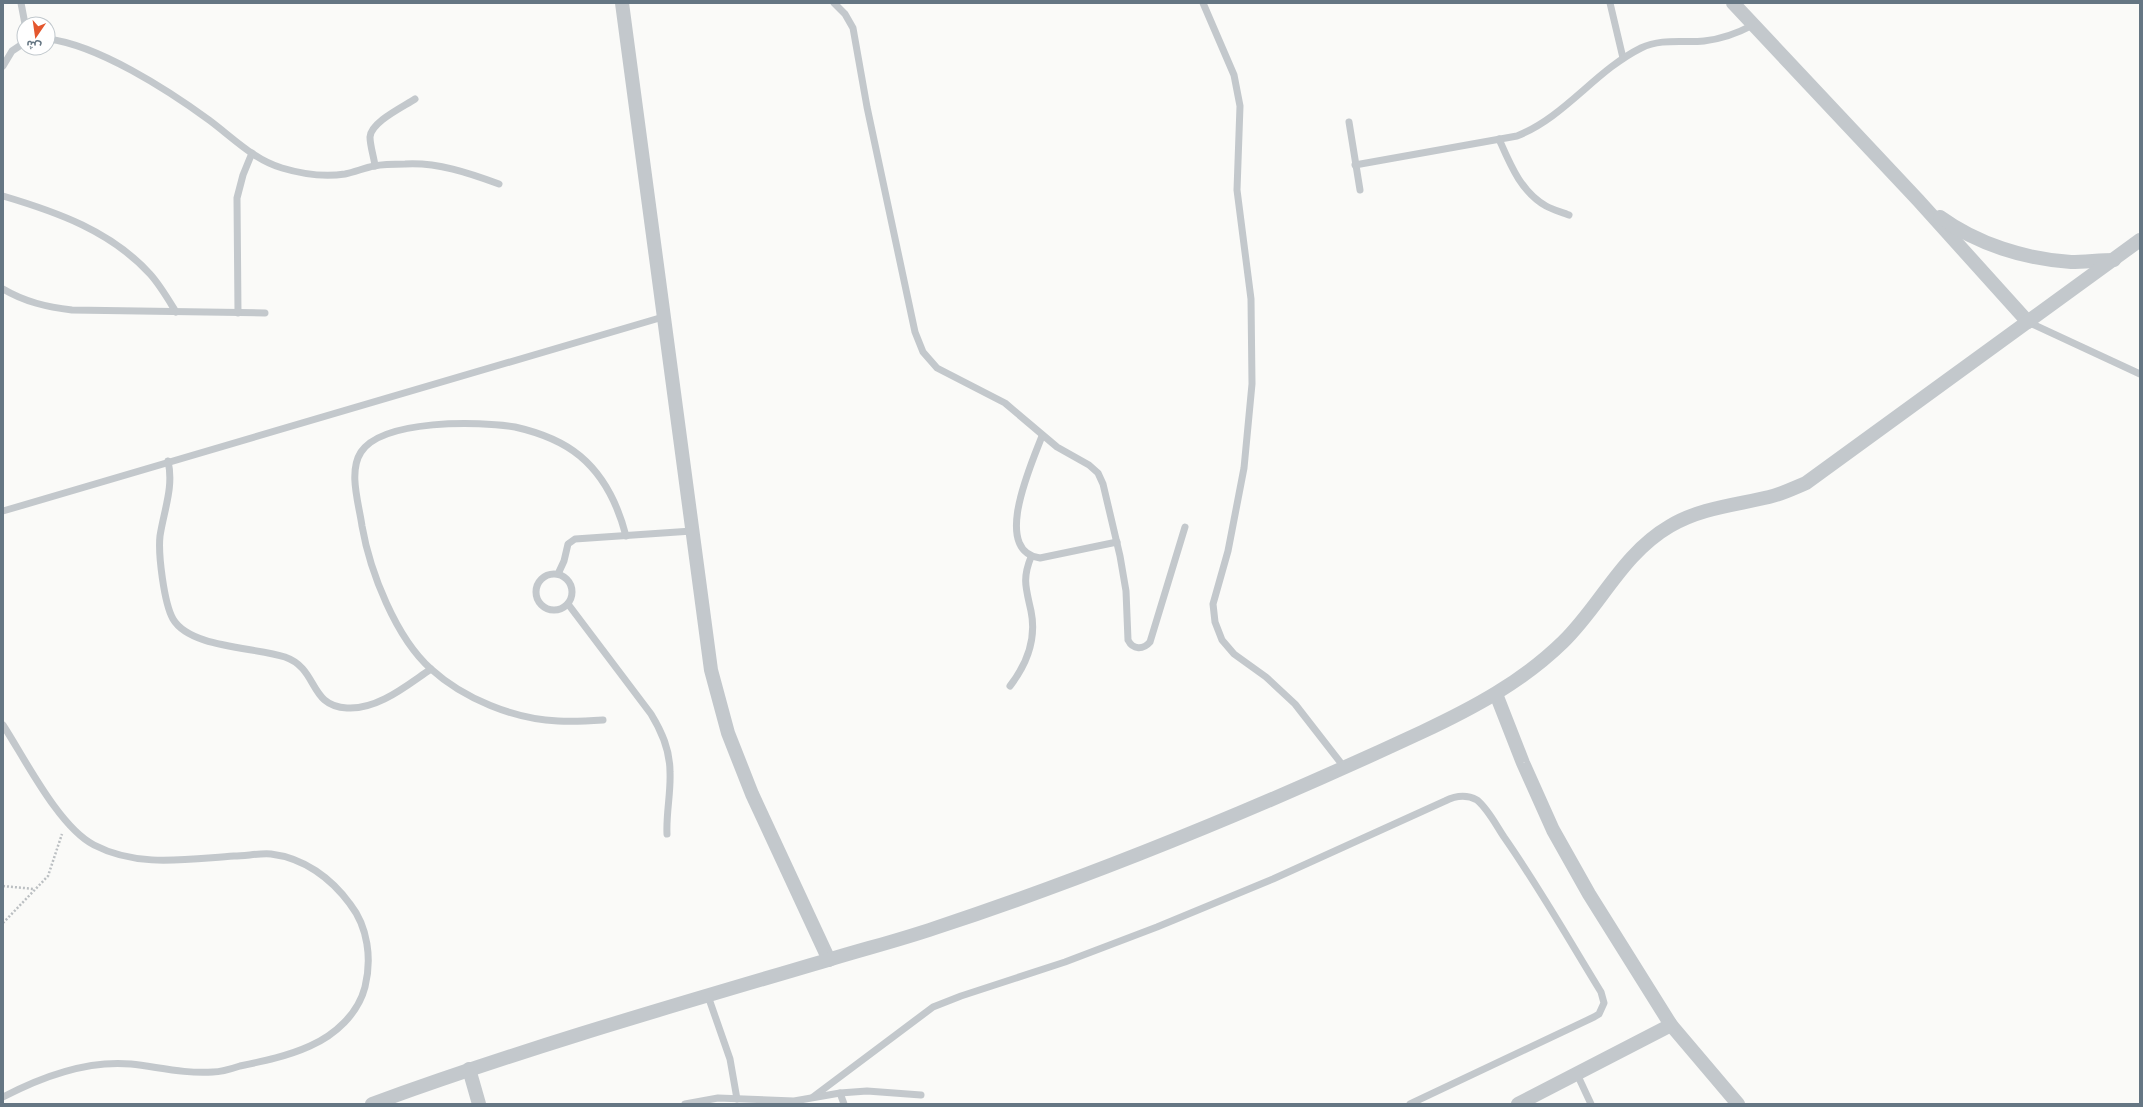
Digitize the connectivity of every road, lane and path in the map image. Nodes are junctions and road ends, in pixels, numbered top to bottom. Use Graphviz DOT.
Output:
graph roads {
  1 [pos="20,3"];
  2 [pos="622,3"];
  3 [pos="834,3"];
  4 [pos="1203,3"];
  5 [pos="1610,3"];
  6 [pos="1733,3"];
  7 [pos="23,16"];
  8 [pos="1753,25"];
  9 [pos="56,41"];
  10 [pos="16,48"];
  11 [pos="1623,58"];
  12 [pos="3,66"];
  13 [pos="415,99"];
  14 [pos="1349,122"];
  15 [pos="1499,139"];
  16 [pos="252,153"];
  17 [pos="1356,165"];
  18 [pos="375,166"];
  19 [pos="499,184"];
  20 [pos="1360,190"];
  21 [pos="3,196"];
  22 [pos="1918,200"];
  23 [pos="1570,215"];
  24 [pos="2140,240"];
  25 [pos="2114,260"];
  26 [pos="3,289"];
  27 [pos="176,312"];
  28 [pos="238,313"];
  29 [pos="265,314"];
  30 [pos="663,317"];
  31 [pos="2028,322"];
  32 [pos="2140,374"];
  33 [pos="1042,436"];
  34 [pos="168,461"];
  35 [pos="3,511"];
  36 [pos="1185,527"];
  37 [pos="692,531"];
  38 [pos="626,536"];
  39 [pos="1117,542"];
  40 [pos="1031,556"];
  41 [pos="558,574"];
  42 [pos="568,604"];
  43 [pos="431,669"];
  44 [pos="1010,686"];
  45 [pos="1496,694"];
  46 [pos="603,720"];
  47 [pos="3,725"];
  48 [pos="1344,767"];
  49 [pos="65,821"];
  50 [pos="666,834"];
  51 [pos="3,886"];
  52 [pos="35,889"];
  53 [pos="3,923"];
  54 [pos="829,960"];
  55 [pos="708,996"];
  56 [pos="1671,1025"];
  57 [pos="468,1069"];
  58 [pos="1577,1074"];
  59 [pos="840,1093"];
  60 [pos="921,1095"];
  61 [pos="812,1097"];
  62 [pos="3,1098"];
  63 [pos="737,1099"];
  64 [pos="372,1104"];
  65 [pos="479,1104"];
  66 [pos="685,1104"];
  67 [pos="844,1104"];
  68 [pos="1410,1104"];
  69 [pos="1518,1104"];
  70 [pos="1591,1104"];
  71 [pos="1738,1104"];
  1 -- 7 [label="lane"];
  2 -- 30 [label="street"];
  3 -- 33 [label="lane"];
  4 -- 48 [label="lane"];
  5 -- 11 [label="lane"];
  6 -- 8 [label="street"];
  8 -- 11 [label="lane"];
  8 -- 22 [label="street"];
  9 -- 16 [label="lane"];
  10 -- 12 [label="lane"];
  11 -- 15 [label="lane"];
  13 -- 18 [label="lane"];
  14 -- 17 [label="lane"];
  15 -- 17 [label="lane"];
  15 -- 23 [label="lane"];
  16 -- 18 [label="lane"];
  16 -- 28 [label="lane"];
  17 -- 20 [label="lane"];
  18 -- 19 [label="lane"];
  21 -- 27 [label="lane"];
  22 -- 25 [label="street"];
  22 -- 31 [label="street"];
  24 -- 25 [label="street"];
  25 -- 31 [label="street"];
  26 -- 27 [label="lane"];
  27 -- 28 [label="lane"];
  28 -- 29 [label="lane"];
  30 -- 34 [label="lane"];
  30 -- 37 [label="street"];
  31 -- 32 [label="lane"];
  31 -- 45 [label="street"];
  33 -- 39 [label="lane"];
  33 -- 40 [label="lane"];
  34 -- 35 [label="lane"];
  34 -- 43 [label="lane"];
  36 -- 39 [label="lane"];
  37 -- 38 [label="lane"];
  37 -- 54 [label="street"];
  38 -- 41 [label="lane"];
  38 -- 43 [label="lane"];
  39 -- 40 [label="lane"];
  40 -- 44 [label="lane"];
  41 -- 42 [label="lane"];
  41 -- 42 [label="lane"];
  42 -- 50 [label="lane"];
  43 -- 46 [label="lane"];
  45 -- 48 [label="street"];
  45 -- 56 [label="street"];
  47 -- 49 [label="lane"];
  48 -- 54 [label="street"];
  49 -- 52 [label="path"];
  49 -- 62 [label="lane"];
  51 -- 52 [label="path"];
  52 -- 53 [label="path"];
  54 -- 55 [label="street"];
  55 -- 57 [label="street"];
  55 -- 63 [label="lane"];
  56 -- 58 [label="street"];
  56 -- 71 [label="street"];
  57 -- 64 [label="street"];
  57 -- 65 [label="street"];
  58 -- 69 [label="street"];
  58 -- 70 [label="lane"];
  59 -- 60 [label="lane"];
  59 -- 61 [label="lane"];
  59 -- 67 [label="lane"];
  61 -- 63 [label="lane"];
  61 -- 68 [label="lane"];
  63 -- 66 [label="lane"];
}
